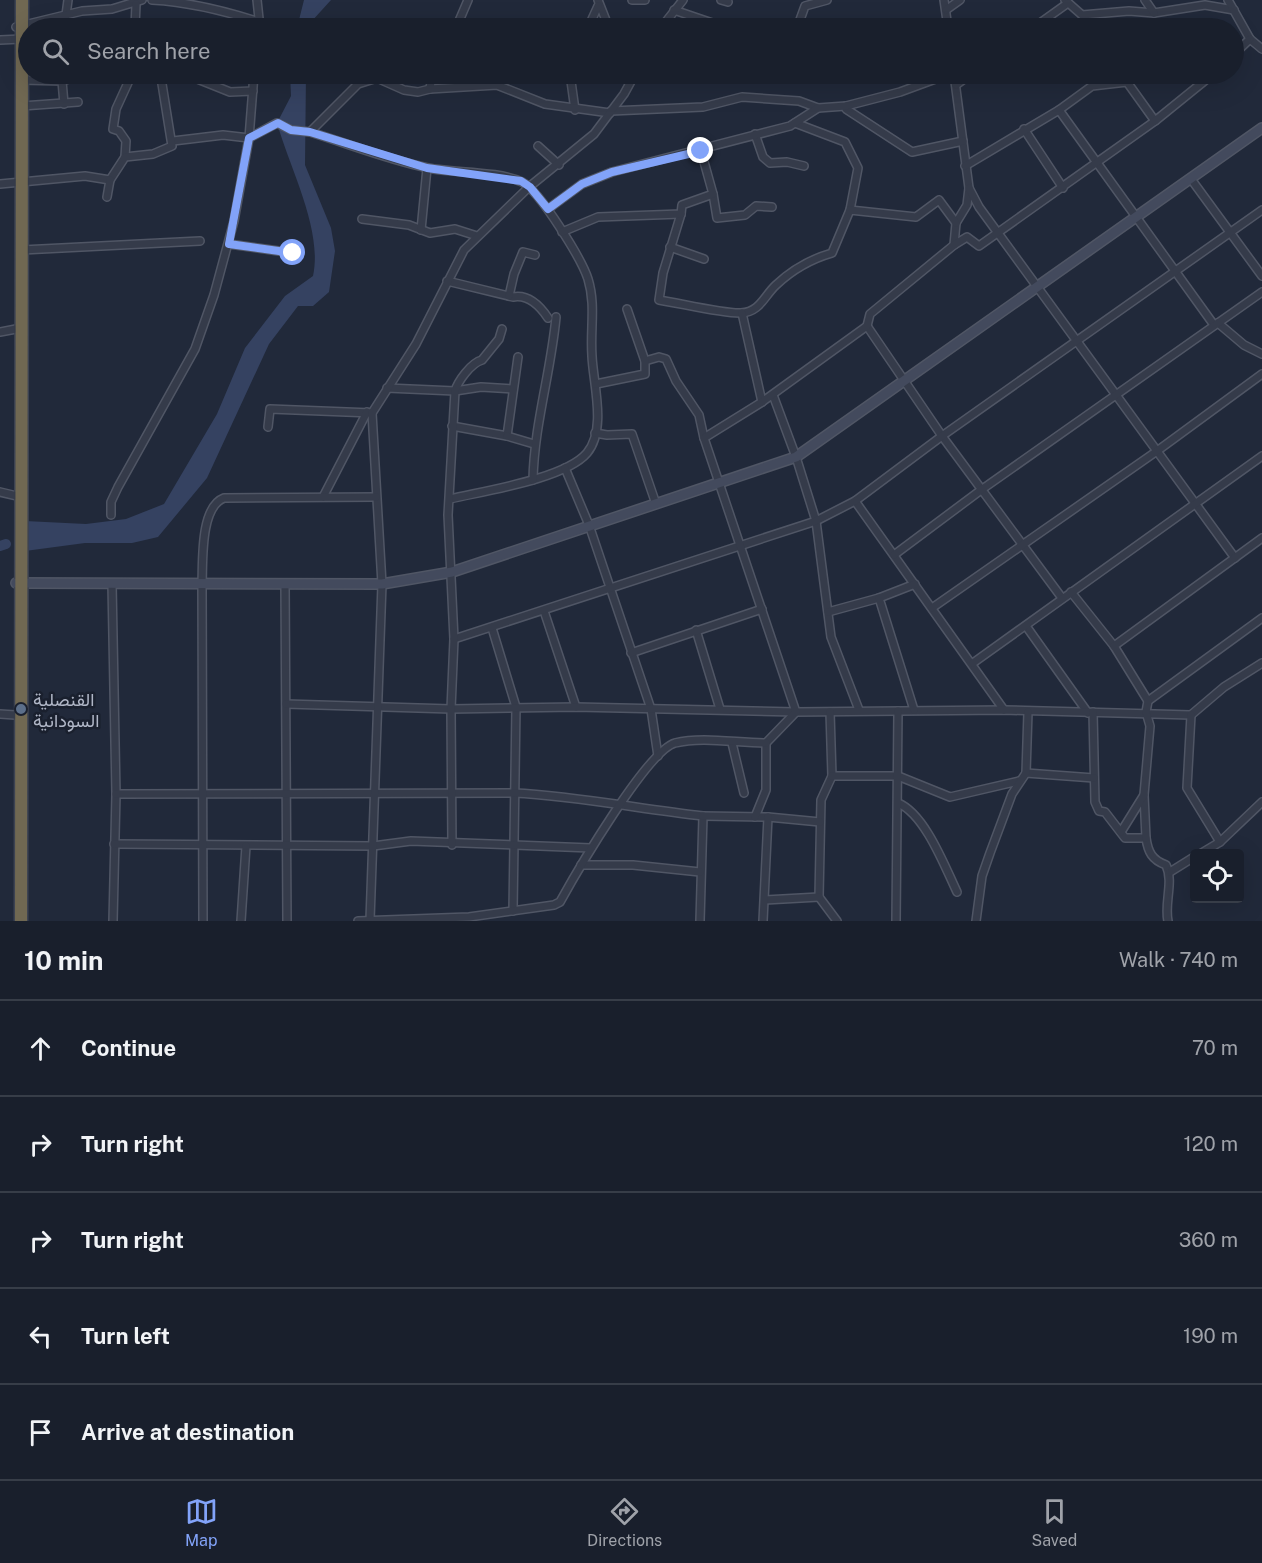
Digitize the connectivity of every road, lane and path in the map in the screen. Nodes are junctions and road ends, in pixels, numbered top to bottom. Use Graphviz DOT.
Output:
graph roads {
  1 [pos="16,0"];
  2 [pos="22,0"];
  3 [pos="68,0"];
  4 [pos="152,0"];
  5 [pos="257,0"];
  6 [pos="468,0"];
  7 [pos="632,0"];
  8 [pos="645,0"];
  9 [pos="683,0"];
  10 [pos="827,0"];
  11 [pos="944,0"];
  12 [pos="960,0"];
  13 [pos="1145,0"];
  14 [pos="1228,0"];
  15 [pos="139,2"];
  16 [pos="1066,2"];
  17 [pos="598,3"];
  18 [pos="674,10"];
  19 [pos="946,10"];
  20 [pos="1234,10"];
  21 [pos="1155,13"];
  22 [pos="66,15"];
  23 [pos="20,18"];
  24 [pos="58,18"];
  25 [pos="137,18"];
  26 [pos="242,18"];
  27 [pos="260,18"];
  28 [pos="460,18"];
  29 [pos="592,18"];
  30 [pos="605,18"];
  31 [pos="668,18"];
  32 [pos="695,18"];
  33 [pos="801,18"];
  34 [pos="947,18"];
  35 [pos="1046,18"];
  36 [pos="1238,18"];
  37 [pos="18,22"];
  38 [pos="1244,28"];
  39 [pos="18,33"];
  40 [pos="1250,39"];
  41 [pos="0,40"];
  42 [pos="1244,44"];
  43 [pos="1262,49"];
  44 [pos="19,84"];
  45 [pos="22,84"];
  46 [pos="62,84"];
  47 [pos="127,84"];
  48 [pos="162,84"];
  49 [pos="210,84"];
  50 [pos="253,84"];
  51 [pos="358,84"];
  52 [pos="390,84"];
  53 [pos="431,84"];
  54 [pos="571,84"];
  55 [pos="628,84"];
  56 [pos="922,84"];
  57 [pos="1110,84"];
  58 [pos="1128,84"];
  59 [pos="1201,84"];
  60 [pos="956,85"];
  61 [pos="430,89"];
  62 [pos="253,91"];
  63 [pos="78,102"];
  64 [pos="64,104"];
  65 [pos="22,106"];
  66 [pos="846,106"];
  67 [pos="818,108"];
  68 [pos="575,110"];
  69 [pos="1059,110"];
  70 [pos="610,112"];
  71 [pos="1155,121"];
  72 [pos="795,123"];
  73 [pos="1262,128"];
  74 [pos="1024,129"];
  75 [pos="310,132"];
  76 [pos="755,134"];
  77 [pos="249,138"];
  78 [pos="173,141"];
  79 [pos="963,141"];
  80 [pos="538,146"];
  81 [pos="701,151"];
  82 [pos="125,157"];
  83 [pos="1098,162"];
  84 [pos="559,165"];
  85 [pos="804,166"];
  86 [pos="965,166"];
  87 [pos="427,168"];
  88 [pos="1191,178"];
  89 [pos="110,180"];
  90 [pos="0,184"];
  91 [pos="19,184"];
  92 [pos="530,187"];
  93 [pos="969,188"];
  94 [pos="1063,188"];
  95 [pos="712,194"];
  96 [pos="107,197"];
  97 [pos="772,207"];
  98 [pos="548,209"];
  99 [pos="850,210"];
  100 [pos="1262,210"];
  101 [pos="681,214"];
  102 [pos="1136,216"];
  103 [pos="362,219"];
  104 [pos="956,223"];
  105 [pos="421,230"];
  106 [pos="998,231"];
  107 [pos="562,232"];
  108 [pos="1230,234"];
  109 [pos="477,236"];
  110 [pos="200,242"];
  111 [pos="229,244"];
  112 [pos="954,245"];
  113 [pos="670,247"];
  114 [pos="22,250"];
  115 [pos="293,253"];
  116 [pos="535,255"];
  117 [pos="704,258"];
  118 [pos="1176,271"];
  119 [pos="1262,276"];
  120 [pos="447,281"];
  121 [pos="1036,286"];
  122 [pos="1262,292"];
  123 [pos="509,296"];
  124 [pos="627,309"];
  125 [pos="742,313"];
  126 [pos="1216,324"];
  127 [pos="867,326"];
  128 [pos="16,329"];
  129 [pos="502,329"];
  130 [pos="0,332"];
  131 [pos="1077,344"];
  132 [pos="1262,354"];
  133 [pos="518,357"];
  134 [pos="645,362"];
  135 [pos="1262,374"];
  136 [pos="905,382"];
  137 [pos="596,384"];
  138 [pos="387,388"];
  139 [pos="513,389"];
  140 [pos="454,391"];
  141 [pos="773,395"];
  142 [pos="1115,395"];
  143 [pos="762,402"];
  144 [pos="369,413"];
  145 [pos="452,426"];
  146 [pos="268,427"];
  147 [pos="595,433"];
  148 [pos="507,436"];
  149 [pos="942,436"];
  150 [pos="704,438"];
  151 [pos="534,444"];
  152 [pos="19,450"];
  153 [pos="1157,452"];
  154 [pos="1262,456"];
  155 [pos="796,457"];
  156 [pos="566,468"];
  157 [pos="533,480"];
  158 [pos="720,484"];
  159 [pos="981,490"];
  160 [pos="0,492"];
  161 [pos="18,497"];
  162 [pos="323,497"];
  163 [pos="376,497"];
  164 [pos="450,499"];
  165 [pos="855,501"];
  166 [pos="656,504"];
  167 [pos="1194,504"];
  168 [pos="111,514"];
  169 [pos="816,521"];
  170 [pos="589,525"];
  171 [pos="1262,538"];
  172 [pos="1023,545"];
  173 [pos="742,546"];
  174 [pos="894,555"];
  175 [pos="1234,558"];
  176 [pos="452,572"];
  177 [pos="19,583"];
  178 [pos="202,583"];
  179 [pos="112,584"];
  180 [pos="285,584"];
  181 [pos="382,584"];
  182 [pos="915,584"];
  183 [pos="610,590"];
  184 [pos="1071,592"];
  185 [pos="879,598"];
  186 [pos="1062,598"];
  187 [pos="932,608"];
  188 [pos="762,609"];
  189 [pos="544,612"];
  190 [pos="828,612"];
  191 [pos="1262,618"];
  192 [pos="1026,626"];
  193 [pos="492,628"];
  194 [pos="696,630"];
  195 [pos="454,639"];
  196 [pos="1114,646"];
  197 [pos="631,653"];
  198 [pos="973,663"];
  199 [pos="1262,663"];
  200 [pos="1148,701"];
  201 [pos="286,704"];
  202 [pos="516,707"];
  203 [pos="576,707"];
  204 [pos="379,708"];
  205 [pos="720,708"];
  206 [pos="451,709"];
  207 [pos="651,709"];
  208 [pos="860,710"];
  209 [pos="914,710"];
  210 [pos="1004,710"];
  211 [pos="898,711"];
  212 [pos="796,712"];
  213 [pos="830,712"];
  214 [pos="1028,712"];
  215 [pos="1090,712"];
  216 [pos="1146,712"];
  217 [pos="0,714"];
  218 [pos="15,715"];
  219 [pos="1191,715"];
  220 [pos="732,743"];
  221 [pos="766,743"];
  222 [pos="658,756"];
  223 [pos="1026,773"];
  224 [pos="832,776"];
  225 [pos="898,776"];
  226 [pos="1094,778"];
  227 [pos="18,780"];
  228 [pos="1019,781"];
  229 [pos="201,793"];
  230 [pos="286,793"];
  231 [pos="375,793"];
  232 [pos="451,793"];
  233 [pos="514,793"];
  234 [pos="744,793"];
  235 [pos="116,794"];
  236 [pos="1144,795"];
  237 [pos="1262,802"];
  238 [pos="898,803"];
  239 [pos="618,806"];
  240 [pos="703,816"];
  241 [pos="754,817"];
  242 [pos="768,818"];
  243 [pos="819,822"];
  244 [pos="1121,832"];
  245 [pos="1146,838"];
  246 [pos="1220,842"];
  247 [pos="114,844"];
  248 [pos="202,845"];
  249 [pos="286,845"];
  250 [pos="452,845"];
  251 [pos="246,846"];
  252 [pos="373,846"];
  253 [pos="515,846"];
  254 [pos="591,848"];
  255 [pos="1208,849"];
  256 [pos="1190,860"];
  257 [pos="581,865"];
  258 [pos="700,872"];
  259 [pos="1170,872"];
  260 [pos="957,892"];
  261 [pos="819,897"];
  262 [pos="765,900"];
  263 [pos="513,911"];
  264 [pos="370,920"];
  265 [pos="15,921"];
  266 [pos="21,921"];
  267 [pos="113,921"];
  268 [pos="203,921"];
  269 [pos="241,921"];
  270 [pos="287,921"];
  271 [pos="358,921"];
  272 [pos="700,921"];
  273 [pos="763,921"];
  274 [pos="837,921"];
  275 [pos="896,921"];
  276 [pos="976,921"];
  277 [pos="1168,921"];
  1 -- 37 [label="highway"];
  2 -- 23 [label="highway"];
  3 -- 22 [label="street"];
  4 -- 26 [label="street"];
  5 -- 27 [label="street"];
  6 -- 28 [label="street"];
  7 -- 8 [label="street"];
  9 -- 18 [label="street"];
  10 -- 33 [label="street"];
  11 -- 19 [label="street"];
  12 -- 19 [label="street"];
  13 -- 21 [label="street"];
  14 -- 20 [label="street"];
  15 -- 22 [label="street"];
  15 -- 25 [label="street"];
  16 -- 21 [label="street"];
  16 -- 35 [label="street"];
  17 -- 29 [label="street"];
  17 -- 30 [label="street"];
  18 -- 31 [label="street"];
  18 -- 32 [label="street"];
  19 -- 34 [label="street"];
  20 -- 21 [label="street"];
  20 -- 36 [label="street"];
  22 -- 24 [label="street"];
  38 -- 40 [label="street"];
  39 -- 41 [label="street"];
  40 -- 42 [label="street"];
  40 -- 43 [label="street"];
  44 -- 91 [label="highway"];
  45 -- 65 [label="highway"];
  46 -- 64 [label="street"];
  47 -- 82 [label="street"];
  48 -- 78 [label="street"];
  49 -- 62 [label="street"];
  50 -- 62 [label="street"];
  51 -- 75 [label="street"];
  52 -- 61 [label="street"];
  53 -- 61 [label="street"];
  54 -- 68 [label="street"];
  55 -- 70 [label="street"];
  56 -- 66 [label="street"];
  57 -- 69 [label="street"];
  58 -- 71 [label="street"];
  59 -- 71 [label="street"];
  60 -- 79 [label="street"];
  61 -- 68 [label="street"];
  62 -- 77 [label="street"];
  63 -- 64 [label="street"];
  64 -- 65 [label="street"];
  65 -- 91 [label="highway"];
  66 -- 67 [label="street"];
  66 -- 79 [label="street"];
  67 -- 70 [label="street"];
  67 -- 72 [label="street"];
  68 -- 70 [label="street"];
  69 -- 74 [label="street"];
  69 -- 83 [label="street"];
  70 -- 84 [label="street"];
  71 -- 83 [label="street"];
  72 -- 76 [label="street"];
  72 -- 99 [label="street"];
  73 -- 88 [label="street"];
  74 -- 86 [label="street"];
  74 -- 94 [label="street"];
  75 -- 77 [label="street"];
  75 -- 87 [label="street"];
  76 -- 81 [label="street"];
  76 -- 85 [label="street"];
  77 -- 78 [label="street"];
  77 -- 111 [label="street"];
  78 -- 82 [label="street"];
  79 -- 86 [label="street"];
  80 -- 84 [label="street"];
  81 -- 95 [label="street"];
  81 -- 98 [label="street"];
  82 -- 89 [label="street"];
  83 -- 94 [label="street"];
  83 -- 102 [label="street"];
  84 -- 92 [label="street"];
  86 -- 93 [label="street"];
  87 -- 92 [label="street"];
  87 -- 105 [label="street"];
  88 -- 102 [label="street"];
  88 -- 108 [label="street"];
  89 -- 91 [label="street"];
  89 -- 96 [label="street"];
  90 -- 91 [label="street"];
  91 -- 114 [label="highway"];
  91 -- 128 [label="highway"];
  92 -- 98 [label="street"];
  92 -- 109 [label="street"];
  93 -- 104 [label="street"];
  93 -- 106 [label="street"];
  94 -- 106 [label="street"];
  95 -- 97 [label="street"];
  95 -- 101 [label="street"];
  98 -- 107 [label="street"];
  99 -- 104 [label="street"];
  99 -- 125 [label="street"];
  100 -- 108 [label="street"];
  101 -- 107 [label="street"];
  101 -- 113 [label="street"];
  102 -- 118 [label="street"];
  102 -- 121 [label="street"];
  103 -- 105 [label="street"];
  104 -- 112 [label="street"];
  105 -- 109 [label="street"];
  106 -- 112 [label="street"];
  106 -- 121 [label="street"];
  107 -- 137 [label="street"];
  108 -- 118 [label="street"];
  108 -- 119 [label="street"];
  109 -- 120 [label="street"];
  110 -- 114 [label="street"];
  111 -- 115 [label="street"];
  111 -- 168 [label="street"];
  112 -- 127 [label="street"];
  113 -- 117 [label="street"];
  113 -- 125 [label="street"];
  114 -- 152 [label="highway"];
  116 -- 123 [label="street"];
  118 -- 126 [label="street"];
  118 -- 131 [label="street"];
  120 -- 123 [label="street"];
  120 -- 138 [label="street"];
  121 -- 131 [label="street"];
  121 -- 136 [label="street"];
  122 -- 126 [label="street"];
  123 -- 151 [label="street"];
  124 -- 134 [label="street"];
  125 -- 143 [label="street"];
  126 -- 132 [label="street"];
  126 -- 142 [label="street"];
  127 -- 136 [label="street"];
  127 -- 141 [label="street"];
  128 -- 130 [label="street"];
  128 -- 152 [label="highway"];
  129 -- 140 [label="street"];
  131 -- 142 [label="street"];
  131 -- 149 [label="street"];
  133 -- 139 [label="street"];
  134 -- 137 [label="street"];
  134 -- 150 [label="street"];
  135 -- 153 [label="street"];
  136 -- 149 [label="street"];
  136 -- 155 [label="street"];
  137 -- 147 [label="street"];
  138 -- 140 [label="street"];
  138 -- 144 [label="street"];
  139 -- 140 [label="street"];
  139 -- 148 [label="street"];
  140 -- 145 [label="street"];
  141 -- 143 [label="street"];
  141 -- 155 [label="street"];
  142 -- 153 [label="street"];
  142 -- 159 [label="street"];
  143 -- 150 [label="street"];
  144 -- 146 [label="street"];
  144 -- 162 [label="street"];
  144 -- 163 [label="street"];
  145 -- 148 [label="street"];
  145 -- 164 [label="street"];
  147 -- 156 [label="street"];
  147 -- 166 [label="street"];
  148 -- 151 [label="street"];
  149 -- 159 [label="street"];
  149 -- 165 [label="street"];
  150 -- 158 [label="street"];
  151 -- 157 [label="street"];
  152 -- 161 [label="highway"];
  153 -- 167 [label="street"];
  153 -- 172 [label="street"];
  154 -- 167 [label="street"];
  155 -- 158 [label="street"];
  155 -- 169 [label="street"];
  156 -- 157 [label="street"];
  156 -- 170 [label="street"];
  157 -- 164 [label="street"];
  158 -- 166 [label="street"];
  158 -- 173 [label="street"];
  159 -- 172 [label="street"];
  159 -- 174 [label="street"];
  160 -- 161 [label="street"];
  161 -- 177 [label="highway"];
  162 -- 163 [label="street"];
  162 -- 178 [label="street"];
  163 -- 181 [label="street"];
  164 -- 176 [label="street"];
  165 -- 169 [label="street"];
  165 -- 174 [label="street"];
  166 -- 170 [label="street"];
  167 -- 175 [label="street"];
  167 -- 184 [label="street"];
  169 -- 173 [label="street"];
  169 -- 190 [label="street"];
  170 -- 176 [label="street"];
  170 -- 183 [label="street"];
  171 -- 175 [label="street"];
  172 -- 186 [label="street"];
  172 -- 187 [label="street"];
  173 -- 183 [label="street"];
  173 -- 188 [label="street"];
  174 -- 182 [label="street"];
  175 -- 196 [label="street"];
  176 -- 181 [label="street"];
  176 -- 195 [label="street"];
  177 -- 179 [label="street"];
  177 -- 218 [label="highway"];
  177 -- 227 [label="highway"];
  178 -- 179 [label="street"];
  178 -- 180 [label="street"];
  178 -- 229 [label="street"];
  179 -- 235 [label="street"];
  180 -- 181 [label="street"];
  180 -- 201 [label="street"];
  181 -- 204 [label="street"];
  182 -- 185 [label="street"];
  182 -- 187 [label="street"];
  183 -- 189 [label="street"];
  183 -- 197 [label="street"];
  184 -- 186 [label="street"];
  184 -- 196 [label="street"];
  185 -- 190 [label="street"];
  185 -- 209 [label="street"];
  186 -- 192 [label="street"];
  187 -- 198 [label="street"];
  188 -- 194 [label="street"];
  188 -- 212 [label="street"];
  189 -- 193 [label="street"];
  189 -- 203 [label="street"];
  190 -- 208 [label="street"];
  191 -- 200 [label="street"];
  192 -- 198 [label="street"];
  192 -- 215 [label="street"];
  193 -- 195 [label="street"];
  193 -- 202 [label="street"];
  194 -- 197 [label="street"];
  194 -- 205 [label="street"];
  195 -- 206 [label="street"];
  196 -- 200 [label="street"];
  197 -- 207 [label="street"];
  198 -- 210 [label="street"];
  199 -- 219 [label="street"];
  200 -- 216 [label="street"];
  201 -- 204 [label="street"];
  201 -- 230 [label="street"];
  202 -- 203 [label="street"];
  202 -- 206 [label="street"];
  202 -- 233 [label="street"];
  203 -- 207 [label="street"];
  204 -- 206 [label="street"];
  204 -- 231 [label="street"];
  205 -- 207 [label="street"];
  205 -- 212 [label="street"];
  206 -- 232 [label="street"];
  207 -- 222 [label="street"];
  208 -- 211 [label="street"];
  208 -- 213 [label="street"];
  209 -- 210 [label="street"];
  209 -- 211 [label="street"];
  210 -- 214 [label="street"];
  211 -- 225 [label="street"];
  212 -- 213 [label="street"];
  212 -- 221 [label="street"];
  213 -- 224 [label="street"];
  214 -- 215 [label="street"];
  214 -- 223 [label="street"];
  215 -- 216 [label="street"];
  215 -- 226 [label="street"];
  216 -- 219 [label="street"];
  216 -- 236 [label="street"];
  217 -- 218 [label="street"];
  218 -- 227 [label="highway"];
  219 -- 246 [label="street"];
  220 -- 221 [label="street"];
  220 -- 222 [label="street"];
  220 -- 234 [label="street"];
  221 -- 241 [label="street"];
  222 -- 239 [label="street"];
  223 -- 226 [label="street"];
  223 -- 228 [label="street"];
  224 -- 225 [label="street"];
  224 -- 243 [label="street"];
  225 -- 228 [label="street"];
  225 -- 238 [label="street"];
  226 -- 244 [label="street"];
  227 -- 265 [label="highway"];
  227 -- 266 [label="highway"];
  228 -- 276 [label="street"];
  229 -- 230 [label="street"];
  229 -- 235 [label="street"];
  229 -- 248 [label="street"];
  230 -- 231 [label="street"];
  230 -- 249 [label="street"];
  231 -- 232 [label="street"];
  231 -- 252 [label="street"];
  232 -- 233 [label="street"];
  232 -- 250 [label="street"];
  233 -- 239 [label="street"];
  233 -- 253 [label="street"];
  235 -- 247 [label="street"];
  236 -- 244 [label="street"];
  236 -- 245 [label="street"];
  237 -- 246 [label="street"];
  238 -- 260 [label="street"];
  238 -- 275 [label="street"];
  239 -- 240 [label="street"];
  239 -- 254 [label="street"];
  240 -- 241 [label="street"];
  240 -- 258 [label="street"];
  241 -- 242 [label="street"];
  242 -- 243 [label="street"];
  242 -- 262 [label="street"];
  243 -- 261 [label="street"];
  244 -- 245 [label="street"];
  245 -- 259 [label="street"];
  246 -- 255 [label="street"];
  247 -- 248 [label="street"];
  247 -- 267 [label="street"];
  248 -- 251 [label="street"];
  248 -- 268 [label="street"];
  249 -- 251 [label="street"];
  249 -- 252 [label="street"];
  249 -- 270 [label="street"];
  250 -- 252 [label="street"];
  250 -- 253 [label="street"];
  251 -- 269 [label="street"];
  252 -- 264 [label="street"];
  253 -- 254 [label="street"];
  253 -- 263 [label="street"];
  254 -- 257 [label="street"];
  256 -- 259 [label="street"];
  257 -- 258 [label="street"];
  257 -- 263 [label="street"];
  258 -- 272 [label="street"];
  259 -- 277 [label="street"];
  261 -- 262 [label="street"];
  261 -- 274 [label="street"];
  262 -- 273 [label="street"];
  263 -- 264 [label="street"];
  264 -- 271 [label="street"];
}
